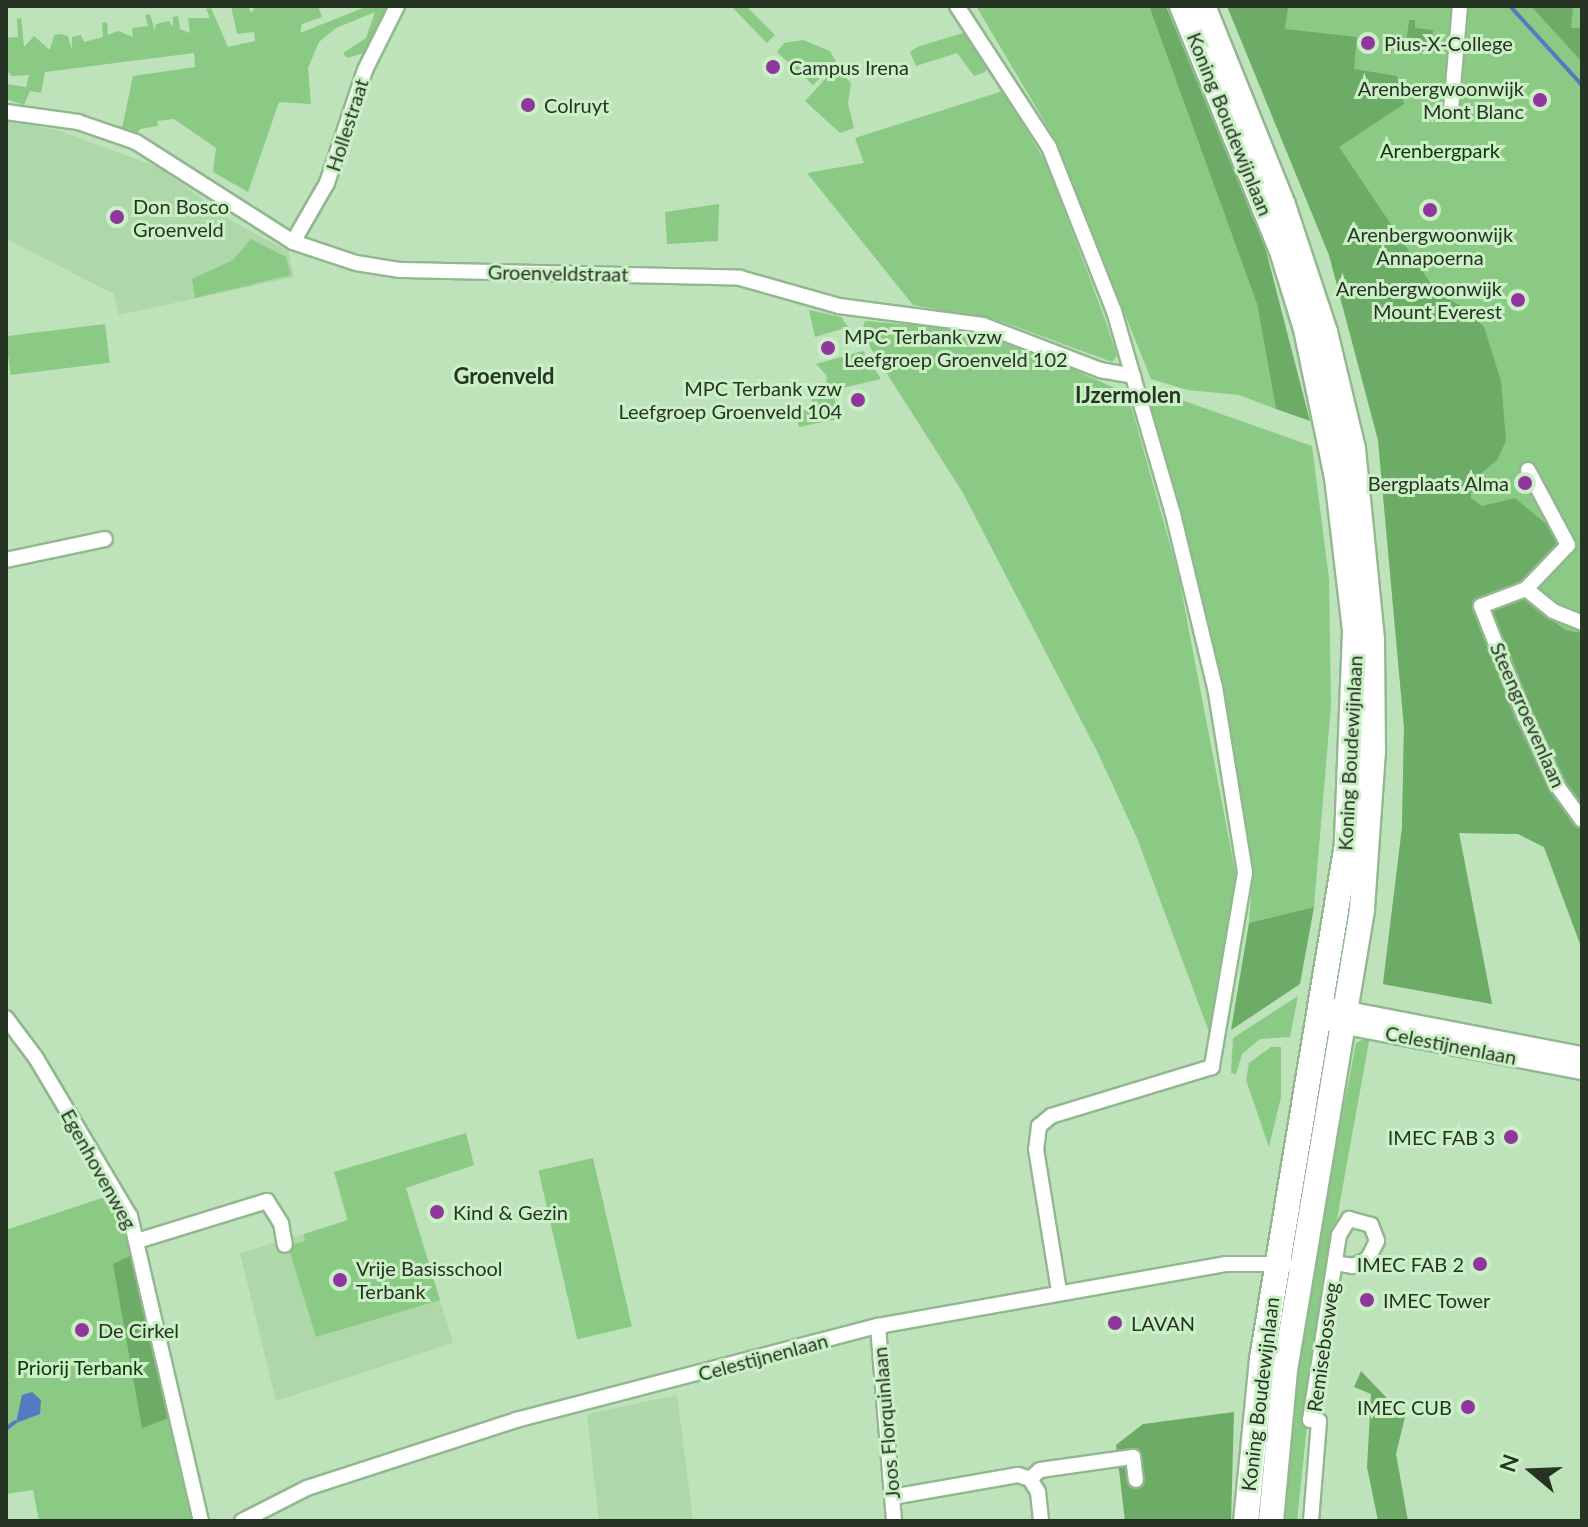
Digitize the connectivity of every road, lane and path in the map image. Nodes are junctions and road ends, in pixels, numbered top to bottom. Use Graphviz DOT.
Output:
graph roads {
  1 [pos="397,6"];
  2 [pos="957,6"];
  3 [pos="1182,6"];
  4 [pos="1203,6"];
  5 [pos="1460,6"];
  6 [pos="1451,109"];
  7 [pos="6,112"];
  8 [pos="293,242"];
  9 [pos="1133,376"];
  10 [pos="1528,470"];
  11 [pos="105,539"];
  12 [pos="6,560"];
  13 [pos="1526,589"];
  14 [pos="1582,623"];
  15 [pos="1582,820"];
  16 [pos="1333,1015"];
  17 [pos="6,1018"];
  18 [pos="1582,1056"];
  19 [pos="1582,1070"];
  20 [pos="137,1241"];
  21 [pos="285,1245"];
  22 [pos="1335,1263"];
  23 [pos="1289,1264"];
  24 [pos="1059,1291"];
  25 [pos="878,1326"];
  26 [pos="1030,1479"];
  27 [pos="1136,1480"];
  28 [pos="892,1497"];
  29 [pos="201,1521"];
  30 [pos="242,1521"];
  31 [pos="894,1521"];
  32 [pos="1041,1521"];
  33 [pos="1246,1521"];
  34 [pos="1271,1521"];
  35 [pos="1311,1521"];
  1 -- 8 [label="street, Hollestraat"];
  2 -- 9 [label="street"];
  3 -- 16 [label="highway, Koning Boudewijnlaan"];
  4 -- 16 [label="highway, Koning Boudewijnlaan"];
  5 -- 6 [label="street"];
  7 -- 8 [label="street, Groenveldstraat"];
  8 -- 9 [label="street, Groenveldstraat"];
  9 -- 24 [label="street"];
  10 -- 13 [label="street"];
  11 -- 12 [label="street"];
  13 -- 14 [label="street"];
  13 -- 15 [label="street, Steengroevenlaan"];
  16 -- 18 [label="street, Celestijnenlaan"];
  16 -- 19 [label="street, Celestijnenlaan"];
  16 -- 23 [label="highway, Koning Boudewijnlaan"];
  17 -- 20 [label="street, Egenhovenweg"];
  20 -- 21 [label="street"];
  20 -- 29 [label="street, Egenhovenweg"];
  22 -- 35 [label="street, Remisebosweg"];
  23 -- 24 [label="street, Celestijnenlaan"];
  23 -- 33 [label="highway, Koning Boudewijnlaan"];
  23 -- 34 [label="highway, Koning Boudewijnlaan"];
  24 -- 25 [label="street, Celestijnenlaan"];
  25 -- 28 [label="street, Joos Florquinlaan"];
  25 -- 30 [label="street, Celestijnenlaan"];
  26 -- 27 [label="street"];
  26 -- 28 [label="street"];
  26 -- 32 [label="street"];
  28 -- 31 [label="street, Joos Florquinlaan"];
}
